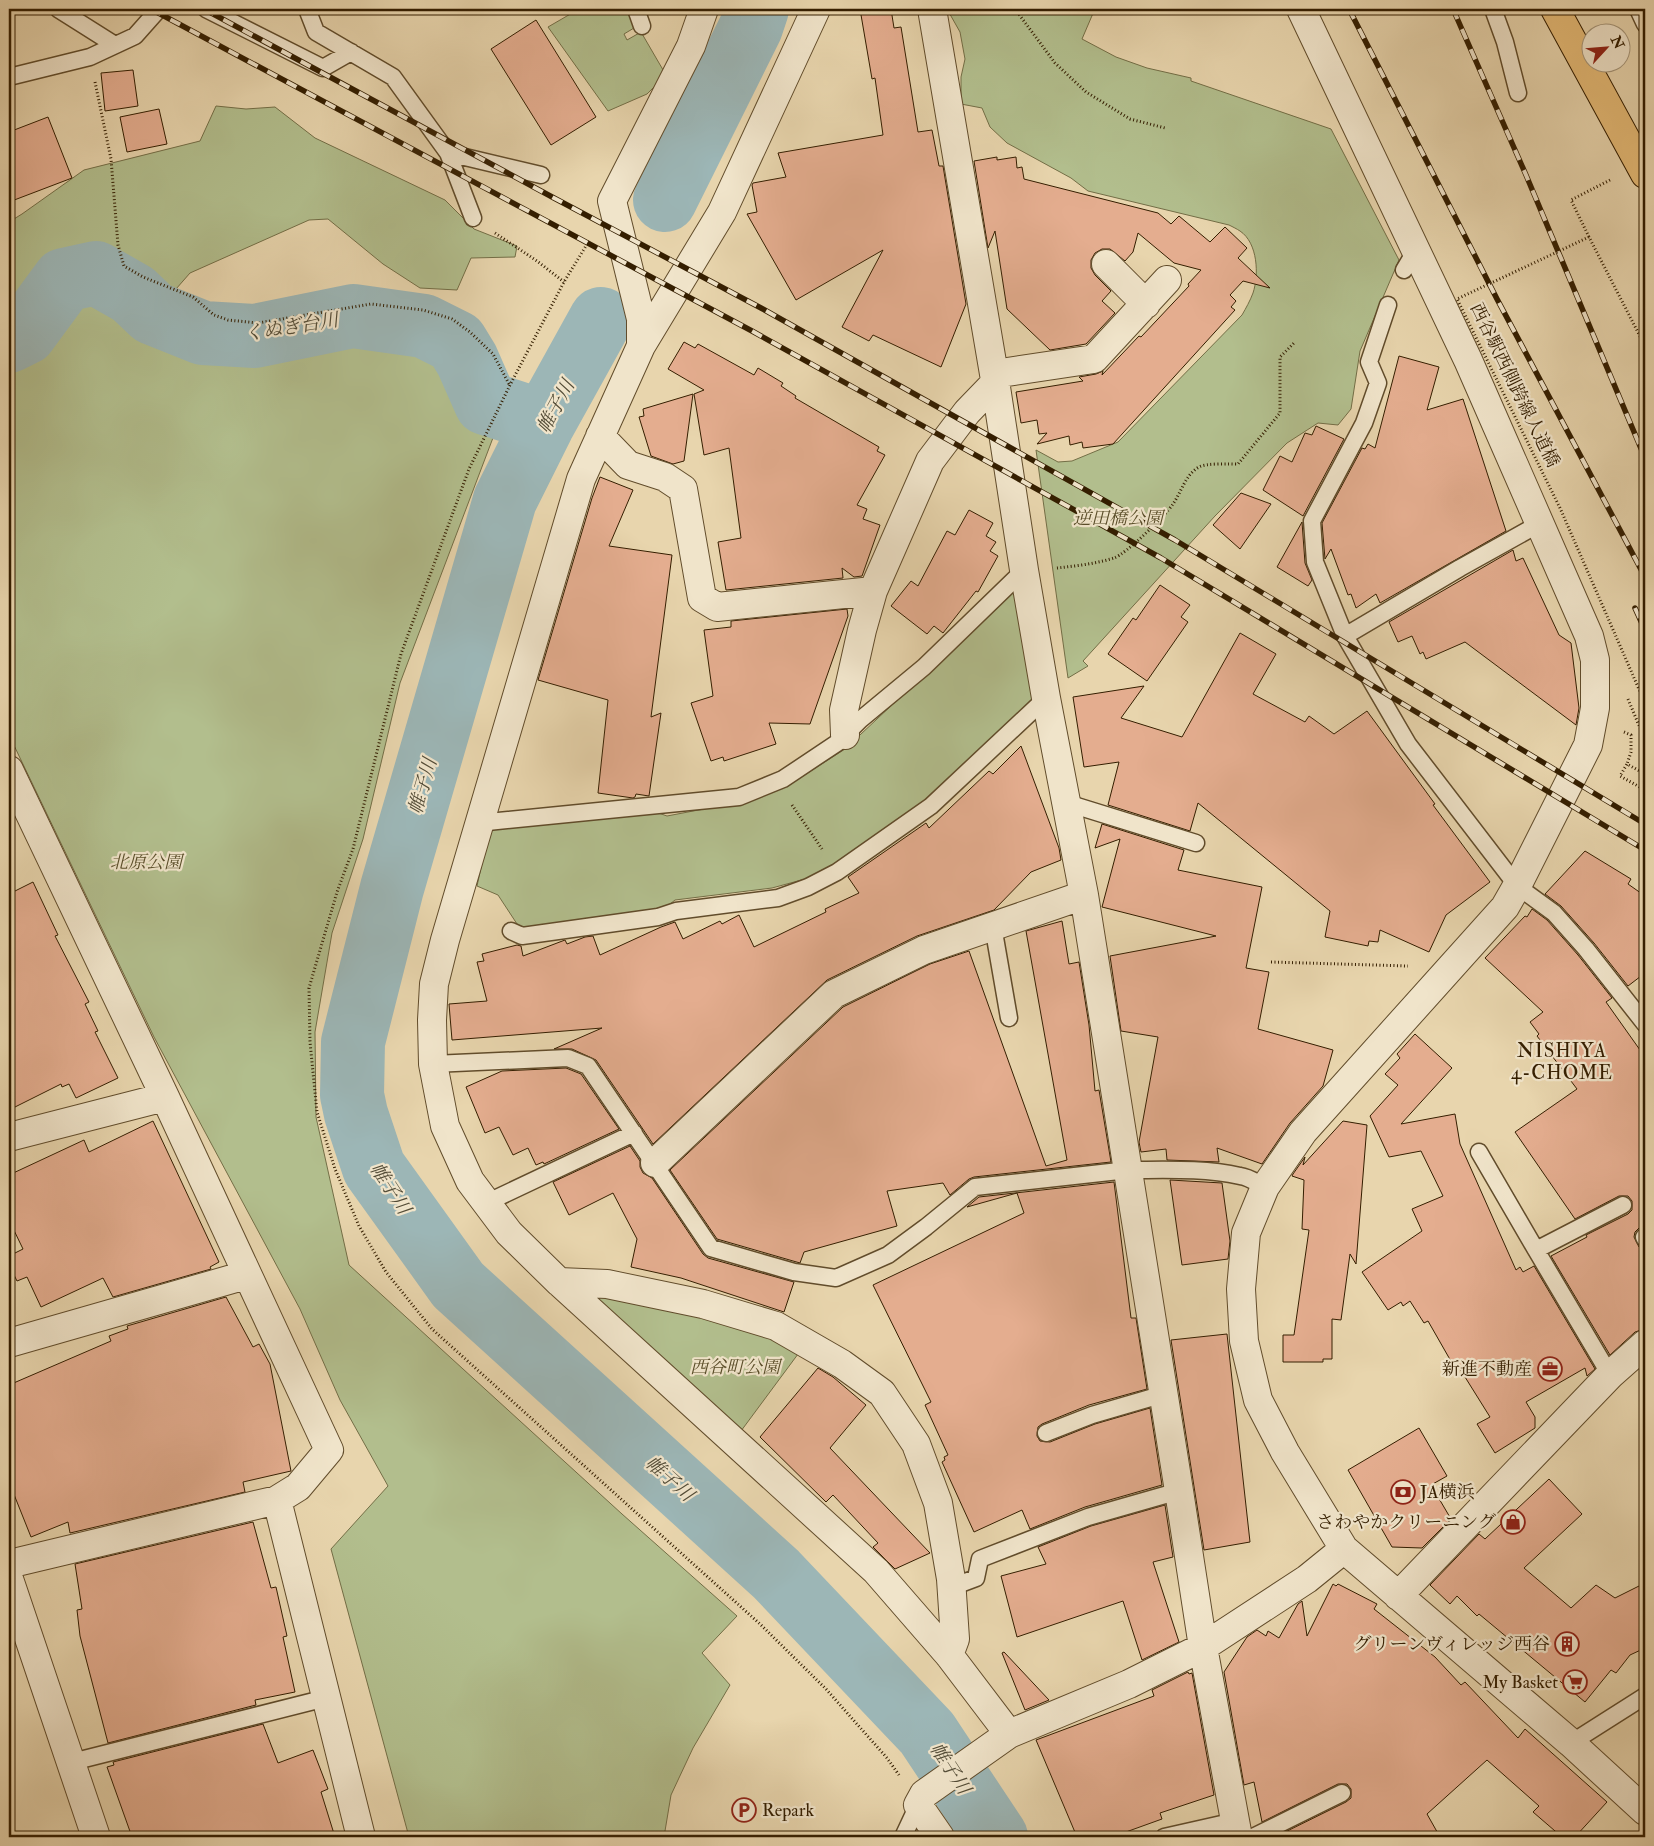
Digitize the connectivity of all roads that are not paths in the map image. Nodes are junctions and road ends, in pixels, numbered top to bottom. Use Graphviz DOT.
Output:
graph roads {
  1 [pos="58,9"];
  2 [pos="159,9"];
  3 [pos="206,9"];
  4 [pos="308,9"];
  5 [pos="636,9"];
  6 [pos="704,9"];
  7 [pos="816,9"];
  8 [pos="932,9"];
  9 [pos="1301,9"];
  10 [pos="1493,9"];
  11 [pos="1555,9"];
  12 [pos="1638,9"];
  13 [pos="1645,24"];
  14 [pos="642,26"];
  15 [pos="115,45"];
  16 [pos="351,52"];
  17 [pos="9,77"];
  18 [pos="1518,93"];
  19 [pos="448,153"];
  20 [pos="541,175"];
  21 [pos="1632,175"];
  22 [pos="473,218"];
  23 [pos="1106,264"];
  24 [pos="1167,280"];
  25 [pos="1146,304"];
  26 [pos="1388,305"];
  27 [pos="641,346"];
  28 [pos="994,379"];
  29 [pos="600,436"];
  30 [pos="1540,524"];
  31 [pos="1024,570"];
  32 [pos="873,592"];
  33 [pos="1345,636"];
  34 [pos="1046,698"];
  35 [pos="845,735"];
  36 [pos="9,770"];
  37 [pos="1067,803"];
  38 [pos="478,823"];
  39 [pos="1196,843"];
  40 [pos="1517,886"];
  41 [pos="1084,895"];
  42 [pos="993,926"];
  43 [pos="511,931"];
  44 [pos="1009,1018"];
  45 [pos="1645,1024"];
  46 [pos="433,1064"];
  47 [pos="165,1097"];
  48 [pos="634,1134"];
  49 [pos="9,1137"];
  50 [pos="1479,1152"];
  51 [pos="655,1163"];
  52 [pos="1128,1170"];
  53 [pos="1265,1187"];
  54 [pos="486,1203"];
  55 [pos="1624,1205"];
  56 [pos="1536,1250"];
  57 [pos="246,1274"];
  58 [pos="559,1282"];
  59 [pos="9,1343"];
  60 [pos="1645,1344"];
  61 [pos="1610,1375"];
  62 [pos="1164,1394"];
  63 [pos="1046,1433"];
  64 [pos="1179,1491"];
  65 [pos="277,1500"];
  66 [pos="1344,1549"];
  67 [pos="9,1564"];
  68 [pos="9,1579"];
  69 [pos="952,1587"];
  70 [pos="1398,1596"];
  71 [pos="1202,1647"];
  72 [pos="949,1655"];
  73 [pos="1645,1696"];
  74 [pos="326,1698"];
  75 [pos="1000,1740"];
  76 [pos="1570,1743"];
  77 [pos="72,1762"];
  78 [pos="1342,1793"];
  79 [pos="921,1800"];
  80 [pos="1645,1811"];
  81 [pos="1242,1832"];
  82 [pos="96,1837"];
  83 [pos="361,1837"];
  84 [pos="903,1837"];
  85 [pos="940,1837"];
  86 [pos="1164,1837"];
  1 -- 15 [label="lane"];
  2 -- 15 [label="lane"];
  3 -- 16 [label="lane"];
  4 -- 16 [label="lane"];
  5 -- 14 [label="lane"];
  6 -- 27 [label="street"];
  7 -- 27 [label="street"];
  8 -- 28 [label="street"];
  9 -- 30 [label="street"];
  10 -- 18 [label="lane"];
  11 -- 21 [label="highway"];
  12 -- 13 [label="lane"];
  15 -- 17 [label="lane"];
  16 -- 19 [label="lane"];
  19 -- 20 [label="lane"];
  19 -- 22 [label="lane"];
  23 -- 25 [label="street"];
  24 -- 25 [label="street"];
  25 -- 28 [label="street"];
  26 -- 33 [label="lane"];
  27 -- 29 [label="street"];
  28 -- 31 [label="street"];
  28 -- 32 [label="street"];
  29 -- 32 [label="street"];
  29 -- 38 [label="street"];
  30 -- 33 [label="lane"];
  30 -- 40 [label="street"];
  31 -- 34 [label="street"];
  31 -- 35 [label="lane"];
  32 -- 35 [label="street"];
  33 -- 40 [label="lane"];
  34 -- 37 [label="street"];
  34 -- 43 [label="lane"];
  35 -- 38 [label="lane"];
  36 -- 47 [label="street"];
  37 -- 39 [label="lane"];
  37 -- 41 [label="street"];
  38 -- 46 [label="street"];
  40 -- 45 [label="lane"];
  40 -- 53 [label="street"];
  41 -- 42 [label="street"];
  41 -- 52 [label="street"];
  42 -- 44 [label="lane"];
  42 -- 51 [label="street"];
  46 -- 48 [label="lane"];
  46 -- 54 [label="street"];
  47 -- 49 [label="street"];
  47 -- 57 [label="street"];
  48 -- 51 [label="lane"];
  48 -- 54 [label="lane"];
  50 -- 56 [label="lane"];
  51 -- 52 [label="lane"];
  52 -- 53 [label="lane"];
  52 -- 62 [label="street"];
  53 -- 66 [label="street"];
  54 -- 58 [label="street"];
  55 -- 56 [label="lane"];
  56 -- 61 [label="lane"];
  57 -- 59 [label="street"];
  57 -- 65 [label="street"];
  58 -- 69 [label="street"];
  58 -- 72 [label="street"];
  60 -- 61 [label="street"];
  61 -- 70 [label="street"];
  62 -- 63 [label="lane"];
  62 -- 64 [label="street"];
  64 -- 69 [label="lane"];
  64 -- 71 [label="street"];
  65 -- 67 [label="street"];
  65 -- 74 [label="street"];
  66 -- 70 [label="street"];
  66 -- 71 [label="street"];
  68 -- 77 [label="street"];
  69 -- 72 [label="street"];
  70 -- 76 [label="street"];
  71 -- 75 [label="street"];
  71 -- 81 [label="street"];
  72 -- 75 [label="street"];
  73 -- 76 [label="lane"];
  74 -- 77 [label="lane"];
  74 -- 83 [label="street"];
  75 -- 79 [label="street"];
  76 -- 80 [label="street"];
  77 -- 82 [label="street"];
  78 -- 81 [label="lane"];
  79 -- 84 [label="lane"];
  79 -- 85 [label="street"];
  81 -- 86 [label="lane"];
}
